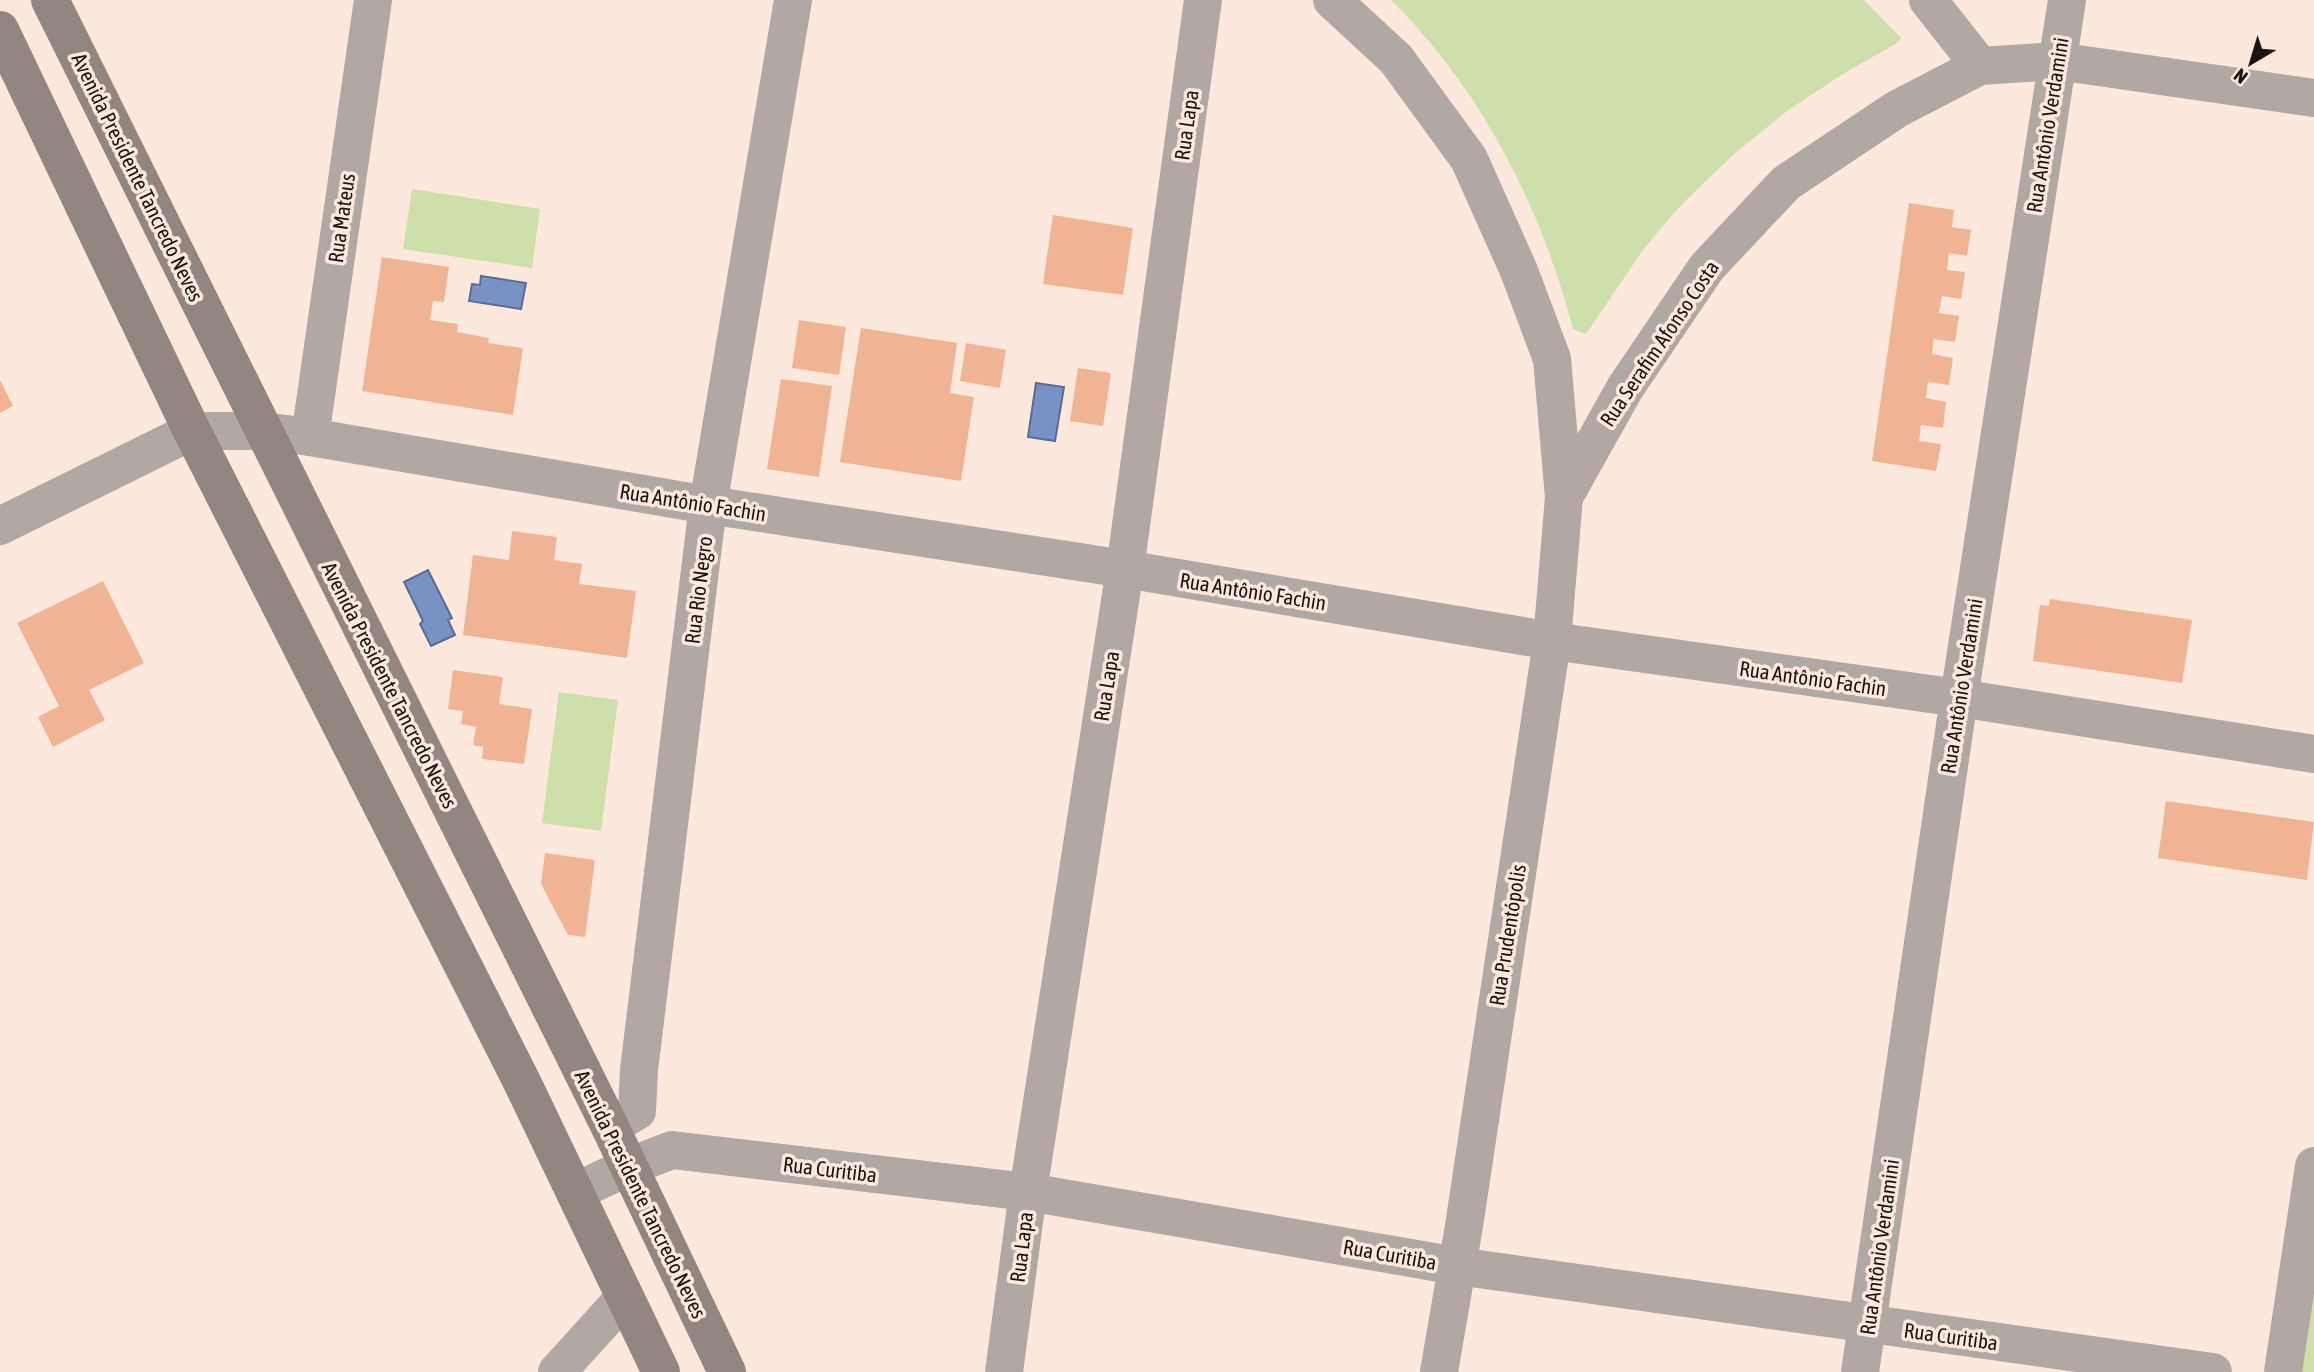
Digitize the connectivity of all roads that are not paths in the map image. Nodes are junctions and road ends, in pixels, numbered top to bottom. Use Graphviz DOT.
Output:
graph roads {
  1 [pos="50,0"];
  2 [pos="373,0"];
  3 [pos="793,0"];
  4 [pos="1203,0"];
  5 [pos="1332,0"];
  6 [pos="1928,0"];
  7 [pos="2067,0"];
  8 [pos="0,30"];
  9 [pos="2057,61"];
  10 [pos="1980,66"];
  11 [pos="2314,98"];
  12 [pos="263,431"];
  13 [pos="191,432"];
  14 [pos="310,437"];
  15 [pos="1564,496"];
  16 [pos="708,505"];
  17 [pos="0,526"];
  18 [pos="1125,569"];
  19 [pos="1552,641"];
  20 [pos="1959,698"];
  21 [pos="2314,754"];
  22 [pos="624,1119"];
  23 [pos="672,1150"];
  24 [pos="2314,1166"];
  25 [pos="630,1167"];
  26 [pos="575,1192"];
  27 [pos="1028,1192"];
  28 [pos="1457,1266"];
  29 [pos="624,1298"];
  30 [pos="1868,1324"];
  31 [pos="557,1372"];
  32 [pos="661,1372"];
  33 [pos="727,1372"];
  34 [pos="1004,1372"];
  35 [pos="1439,1372"];
  36 [pos="1860,1372"];
  37 [pos="2213,1372"];
  38 [pos="2283,1372"];
  1 -- 12 [label="main road, Avenida Presidente Tancredo Neves"];
  2 -- 14 [label="street, Rua Mateus"];
  3 -- 16 [label="street, Rua Rio Negro"];
  4 -- 18 [label="street, Rua Lapa"];
  5 -- 15 [label="street"];
  6 -- 10 [label="street"];
  7 -- 9 [label="street, Rua Antônio Verdamini"];
  8 -- 13 [label="main road"];
  9 -- 10 [label="street, Rua Serafim Afonso Costa"];
  9 -- 11 [label="street, Rua Serafim Afonso Costa"];
  9 -- 20 [label="street, Rua Antônio Verdamini"];
  10 -- 15 [label="street, Rua Serafim Afonso Costa"];
  12 -- 13 [label="street, Rua Antônio Fachin"];
  12 -- 14 [label="street, Rua Antônio Fachin"];
  12 -- 22 [label="main road, Avenida Presidente Tancredo Neves"];
  13 -- 17 [label="street"];
  13 -- 26 [label="main road"];
  14 -- 16 [label="street, Rua Antônio Fachin"];
  15 -- 19 [label="street, Rua Prudentópolis"];
  16 -- 18 [label="street, Rua Antônio Fachin"];
  16 -- 22 [label="street, Rua Rio Negro"];
  18 -- 19 [label="street, Rua Antônio Fachin"];
  18 -- 27 [label="street, Rua Lapa"];
  19 -- 20 [label="street, Rua Antônio Fachin"];
  19 -- 28 [label="street, Rua Prudentópolis"];
  20 -- 21 [label="street, Rua Antônio Fachin"];
  20 -- 30 [label="street, Rua Antônio Verdamini"];
  22 -- 23 [label="street"];
  22 -- 25 [label="main road, Avenida Presidente Tancredo Neves"];
  23 -- 25 [label="street, Rua Curitiba"];
  23 -- 27 [label="street, Rua Curitiba"];
  24 -- 38 [label="street"];
  25 -- 26 [label="street, Rua Curitiba"];
  25 -- 33 [label="main road, Avenida Presidente Tancredo Neves"];
  26 -- 29 [label="main road"];
  27 -- 28 [label="street, Rua Curitiba"];
  27 -- 34 [label="street, Rua Lapa"];
  28 -- 30 [label="street, Rua Curitiba"];
  28 -- 35 [label="street, Rua Prudentópolis"];
  29 -- 31 [label="street"];
  29 -- 32 [label="main road"];
  30 -- 36 [label="street, Rua Antônio Verdamini"];
  30 -- 37 [label="street, Rua Curitiba"];
}
